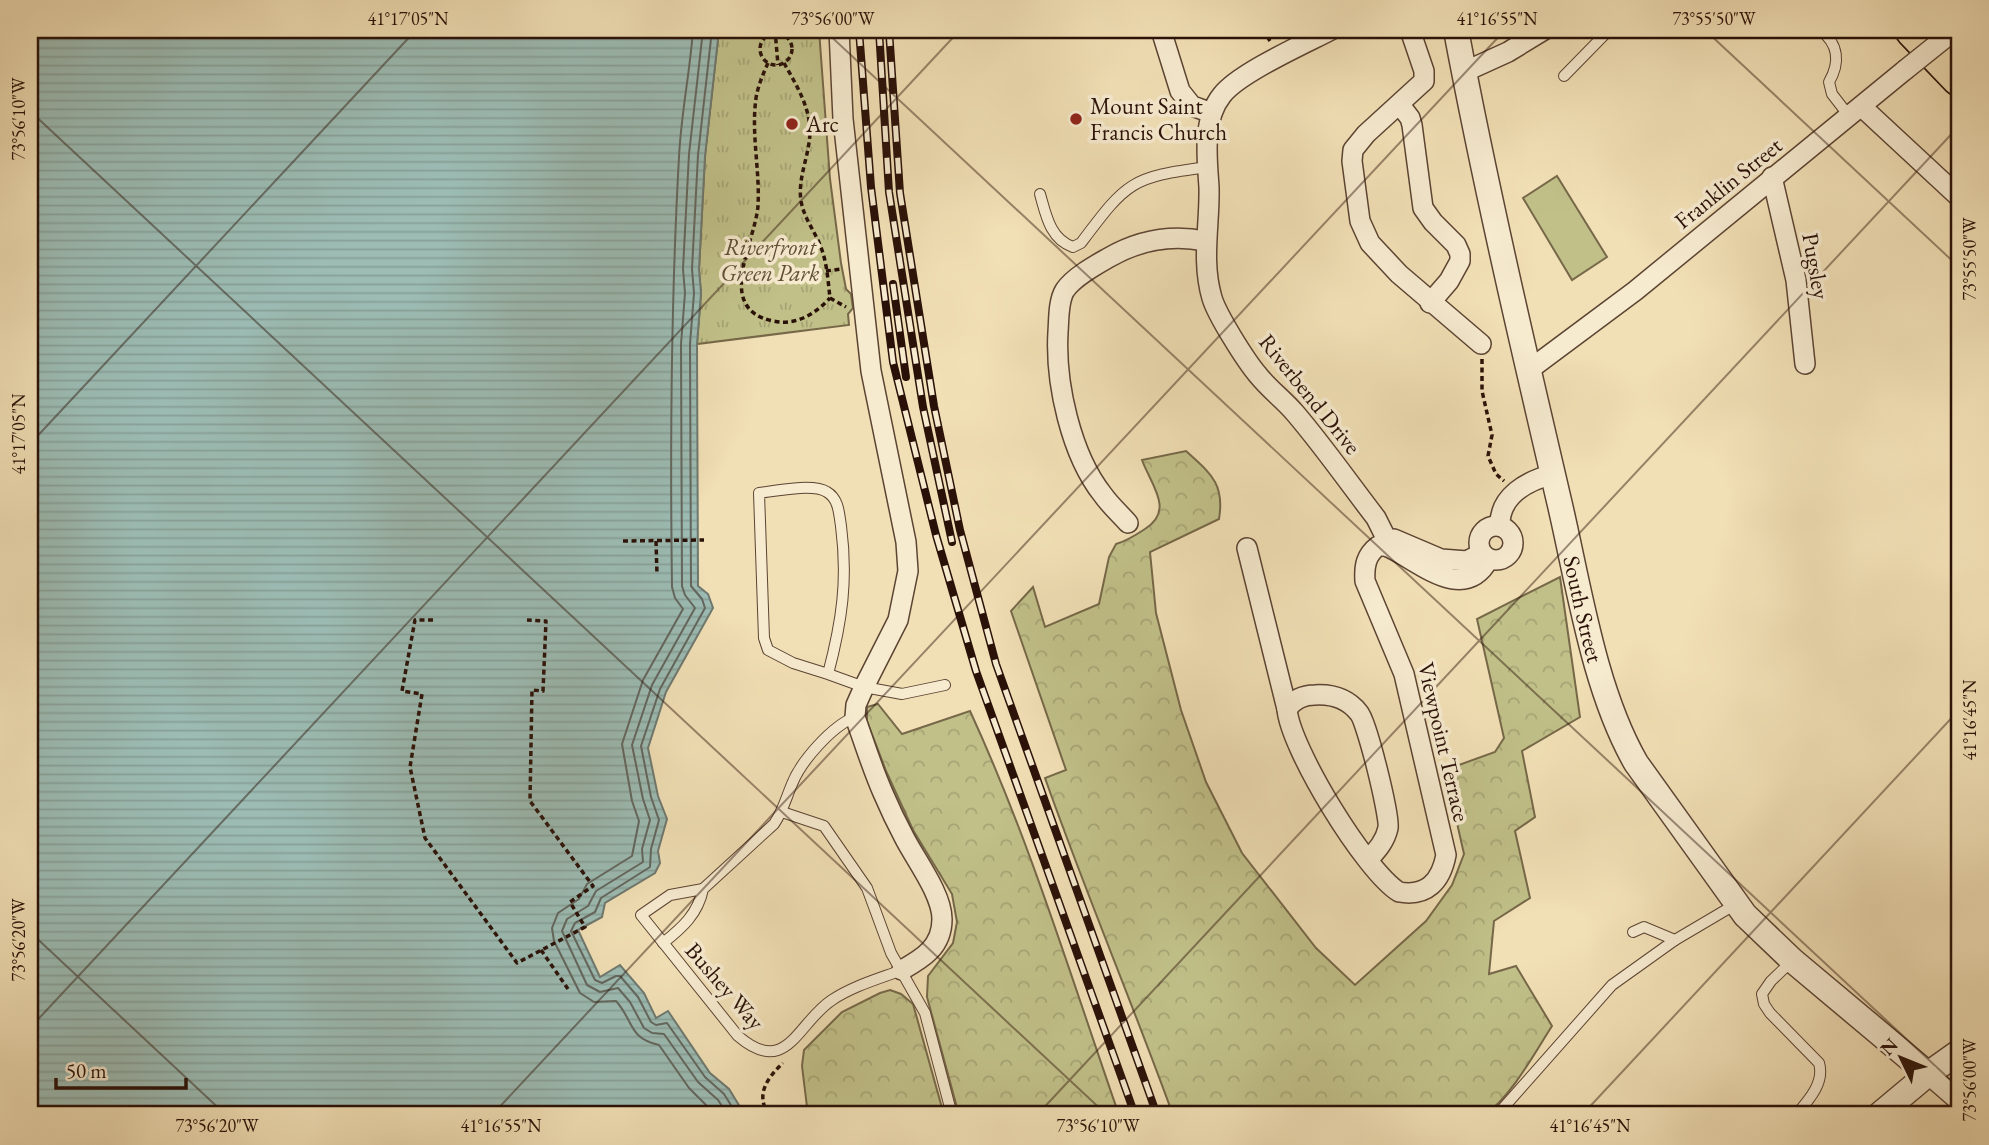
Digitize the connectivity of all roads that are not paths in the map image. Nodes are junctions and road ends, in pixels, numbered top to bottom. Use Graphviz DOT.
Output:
graph roads {
  1 [pos="839,30"];
  2 [pos="1161,30"];
  3 [pos="1331,30"];
  4 [pos="1410,30"];
  5 [pos="1456,30"];
  6 [pos="1544,30"];
  7 [pos="1609,30"];
  8 [pos="1820,30"];
  9 [pos="1913,30"];
  10 [pos="1948,30"];
  11 [pos="1955,30"];
  12 [pos="1959,42"];
  13 [pos="1464,72"];
  14 [pos="1564,76"];
  15 [pos="1959,78"];
  16 [pos="1400,105"];
  17 [pos="1856,112"];
  18 [pos="1212,113"];
  19 [pos="1208,167"];
  20 [pos="1772,177"];
  21 [pos="1040,194"];
  22 [pos="1959,197"];
  23 [pos="1205,241"];
  24 [pos="1430,303"];
  25 [pos="1481,344"];
  26 [pos="1805,365"];
  27 [pos="1528,370"];
  28 [pos="1553,474"];
  29 [pos="1128,523"];
  30 [pos="1500,526"];
  31 [pos="1385,540"];
  32 [pos="1247,548"];
  33 [pos="1486,556"];
  34 [pos="828,674"];
  35 [pos="945,685"];
  36 [pos="864,687"];
  37 [pos="1287,709"];
  38 [pos="855,717"];
  39 [pos="782,812"];
  40 [pos="1368,860"];
  41 [pos="704,889"];
  42 [pos="1736,903"];
  43 [pos="1633,932"];
  44 [pos="1675,940"];
  45 [pos="663,943"];
  46 [pos="1792,960"];
  47 [pos="901,970"];
  48 [pos="1959,1052"];
  49 [pos="1928,1074"];
  50 [pos="1959,1101"];
  51 [pos="952,1115"];
  52 [pos="1497,1115"];
  53 [pos="1796,1115"];
  54 [pos="1879,1115"];
  1 -- 36 [label="street"];
  2 -- 18 [label="street"];
  3 -- 18 [label="street, Riverbend Drive"];
  4 -- 16 [label="street"];
  5 -- 13 [label="street, South Street"];
  6 -- 13 [label="street"];
  7 -- 14 [label="lane"];
  8 -- 17 [label="lane"];
  9 -- 15 [label="highway"];
  10 -- 12 [label="highway"];
  11 -- 17 [label="street, Franklin Street, bridge"];
  13 -- 27 [label="street, South Street"];
  16 -- 24 [label="street"];
  16 -- 24 [label="street"];
  17 -- 20 [label="street, Franklin Street"];
  17 -- 22 [label="street"];
  18 -- 19 [label="street, Riverbend Drive"];
  19 -- 21 [label="lane"];
  19 -- 23 [label="street, Riverbend Drive"];
  20 -- 26 [label="street, Pugsley"];
  20 -- 27 [label="street, Franklin Street"];
  23 -- 29 [label="street"];
  23 -- 31 [label="street, Riverbend Drive"];
  24 -- 25 [label="street"];
  27 -- 28 [label="street, South Street"];
  28 -- 30 [label="street"];
  28 -- 42 [label="street, South Street"];
  30 -- 33 [label="street"];
  30 -- 33 [label="street"];
  31 -- 33 [label="street"];
  31 -- 40 [label="street, Viewpoint Terrace"];
  32 -- 37 [label="street, Viewpoint Terrace"];
  34 -- 34 [label="lane"];
  34 -- 36 [label="lane"];
  35 -- 36 [label="lane"];
  36 -- 38 [label="street"];
  37 -- 40 [label="street, Viewpoint Terrace"];
  37 -- 40 [label="street"];
  38 -- 39 [label="lane, Bushey Way"];
  38 -- 47 [label="street"];
  39 -- 41 [label="lane, Bushey Way"];
  39 -- 47 [label="lane"];
  41 -- 45 [label="lane, Bushey Way"];
  41 -- 45 [label="lane, Bushey Way"];
  42 -- 44 [label="lane"];
  42 -- 46 [label="street, South Street"];
  43 -- 44 [label="lane"];
  44 -- 52 [label="lane"];
  45 -- 47 [label="lane, Bushey Way"];
  46 -- 49 [label="street, South Street"];
  46 -- 53 [label="lane"];
  47 -- 51 [label="lane"];
  48 -- 49 [label="street"];
  49 -- 50 [label="street"];
  49 -- 54 [label="street"];
}
